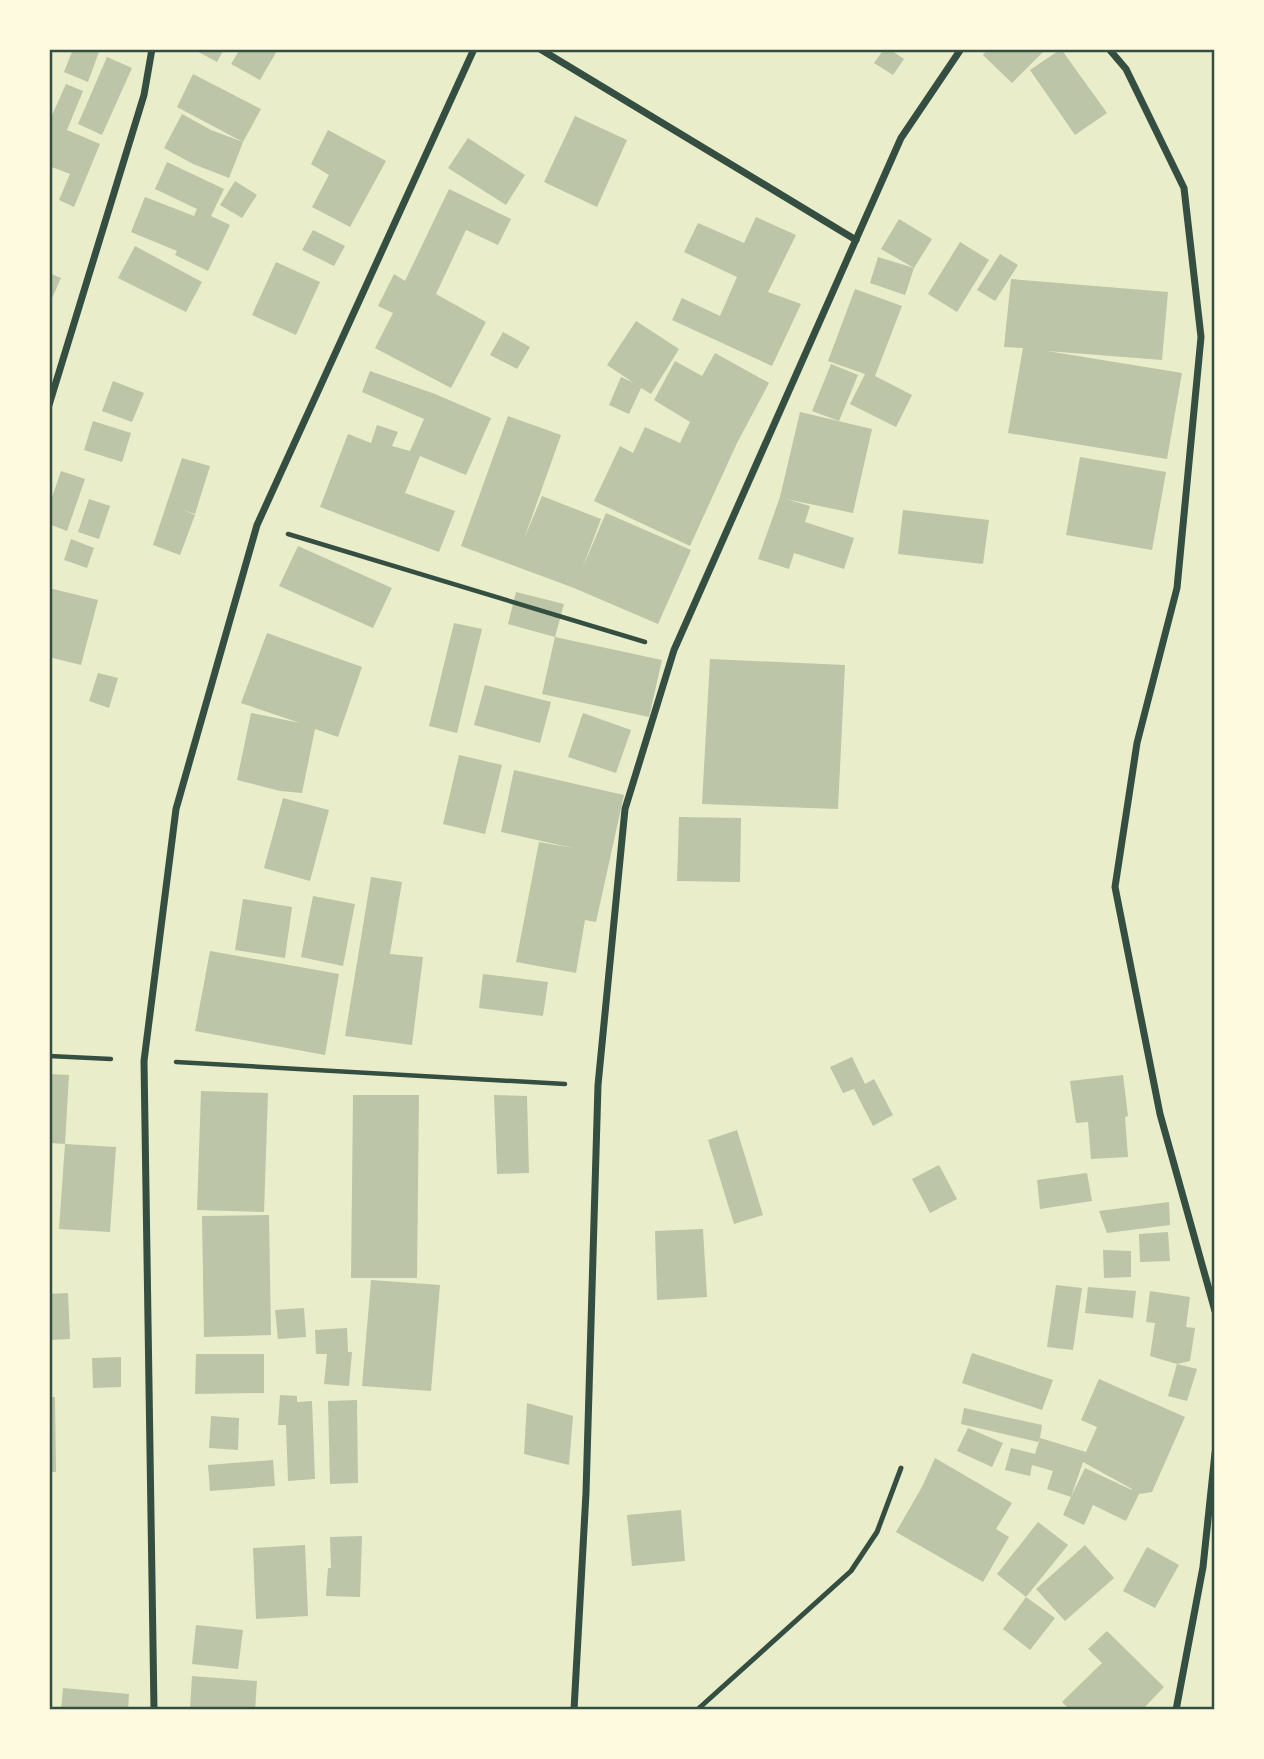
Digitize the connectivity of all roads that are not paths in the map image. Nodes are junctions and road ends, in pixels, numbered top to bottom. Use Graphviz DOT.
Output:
graph roads {
  1 [pos="152,49"];
  2 [pos="474,49"];
  3 [pos="540,49"];
  4 [pos="961,49"];
  5 [pos="1109,49"];
  6 [pos="856,240"];
  7 [pos="49,405"];
  8 [pos="1215,1311"];
  9 [pos="1215,1453"];
  10 [pos="901,1468"];
  11 [pos="153,1710"];
  12 [pos="574,1710"];
  13 [pos="697,1710"];
  14 [pos="1176,1710"];
  1 -- 7 [label="street"];
  2 -- 11 [label="street"];
  3 -- 6 [label="street"];
  4 -- 6 [label="street"];
  5 -- 8 [label="street"];
  6 -- 12 [label="street"];
  9 -- 14 [label="street"];
  10 -- 13 [label="lane"];
}
